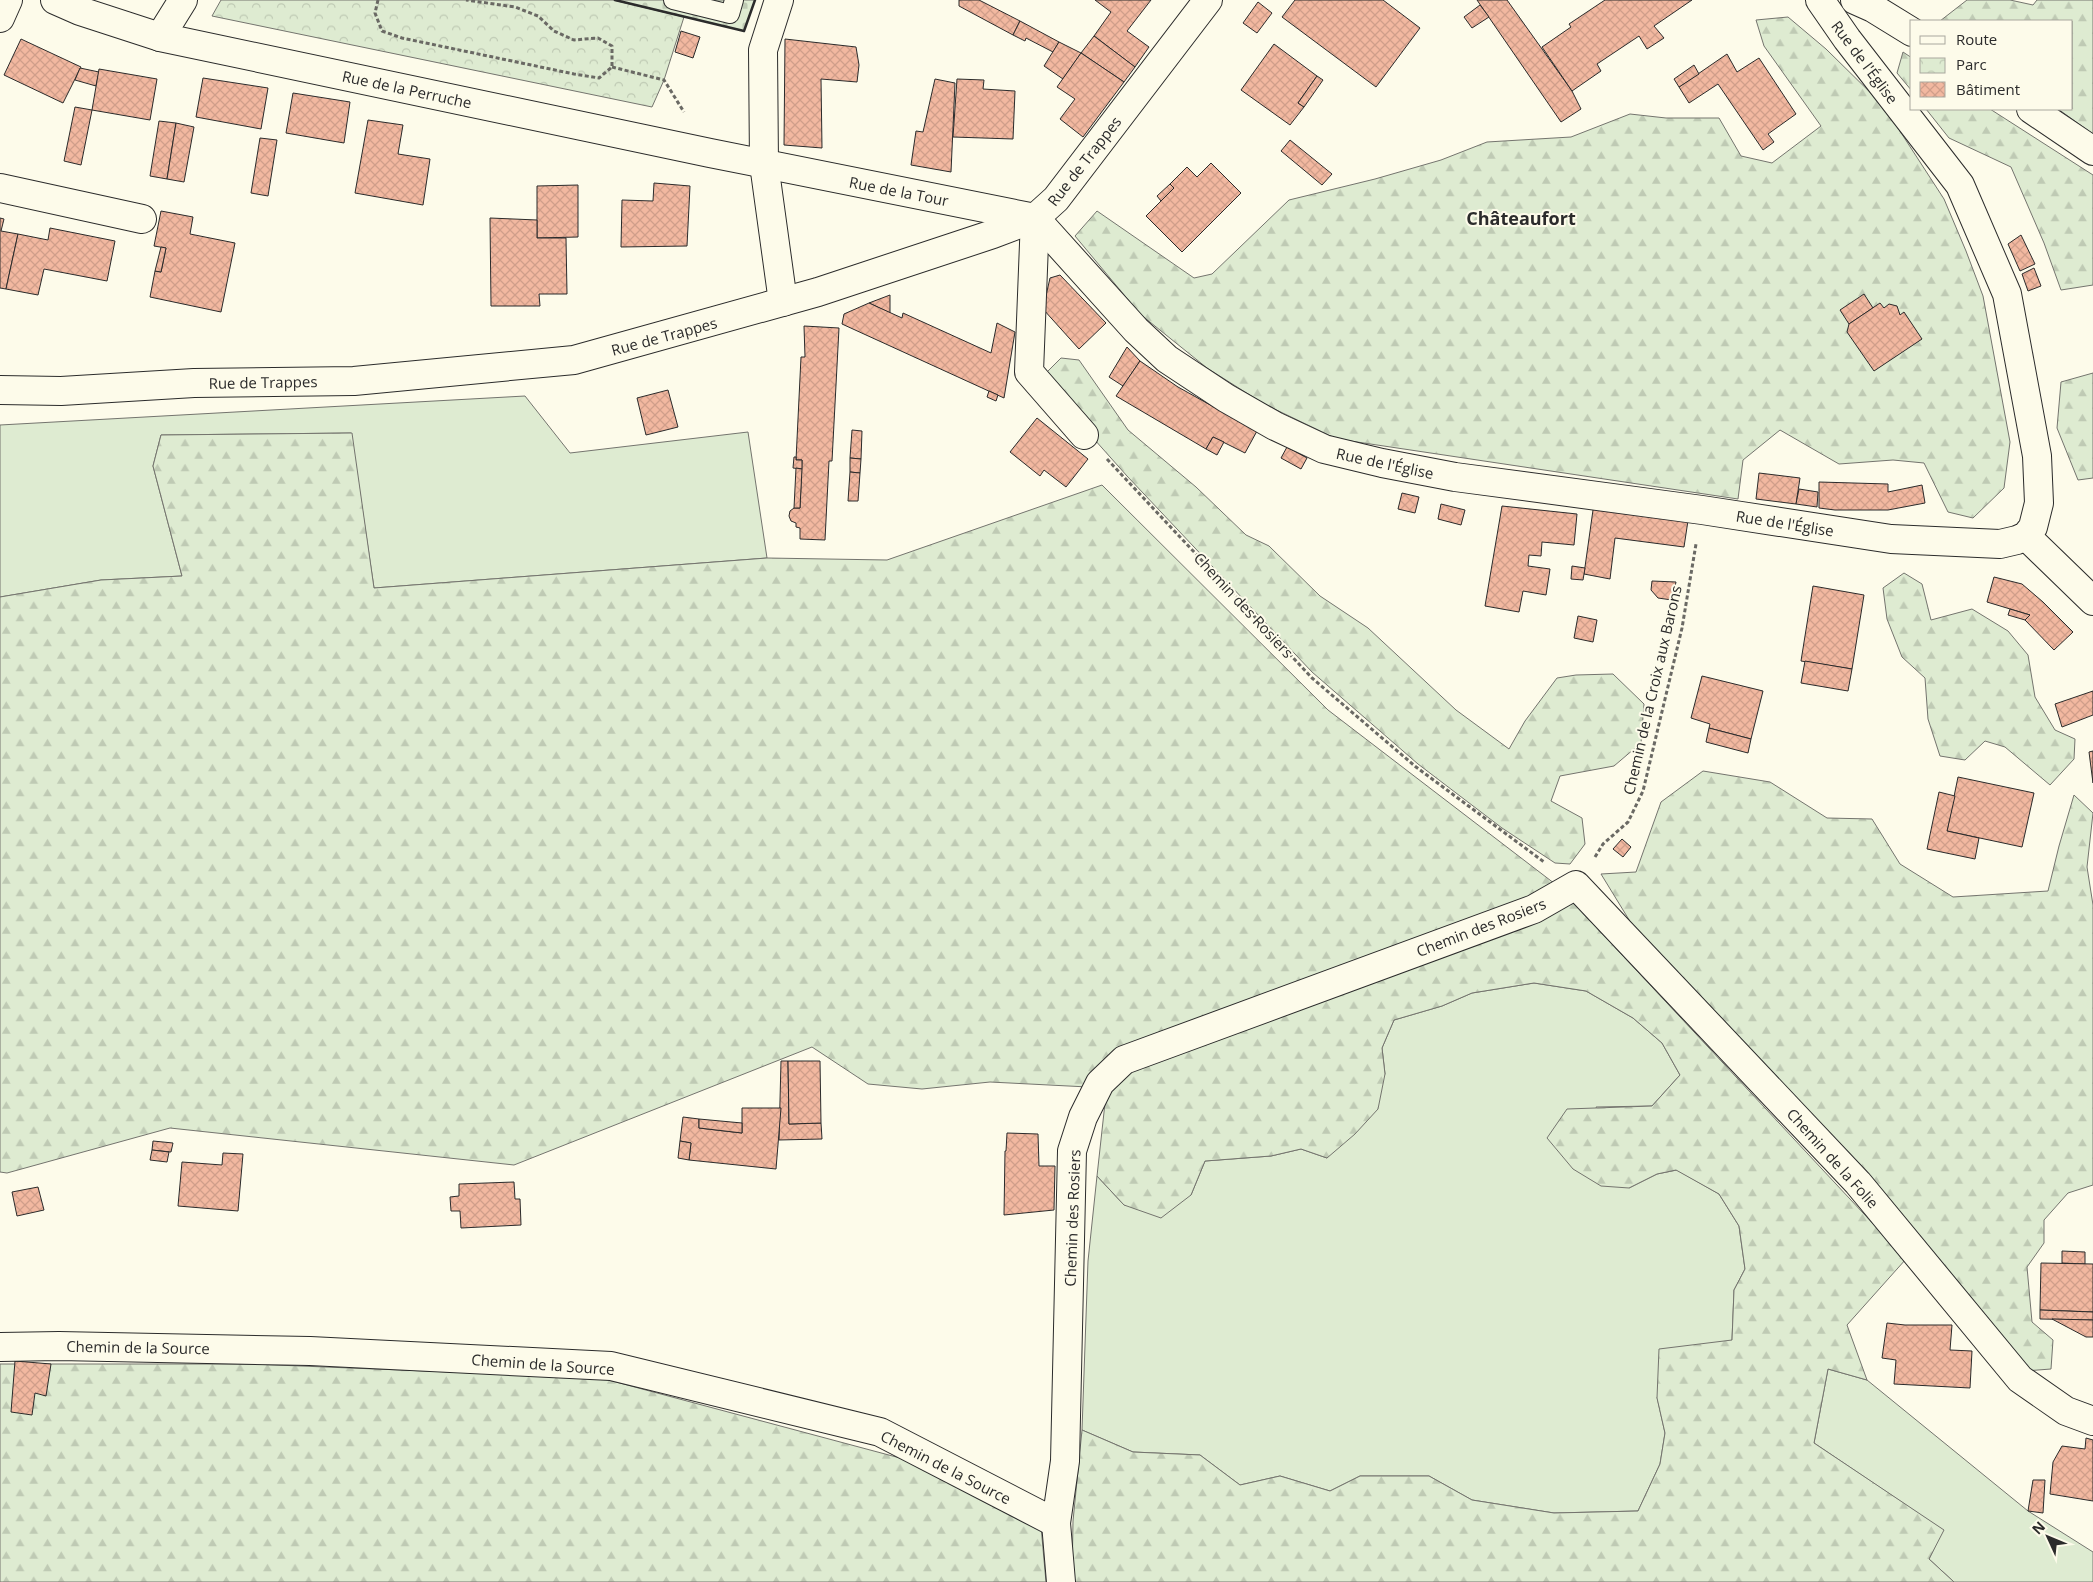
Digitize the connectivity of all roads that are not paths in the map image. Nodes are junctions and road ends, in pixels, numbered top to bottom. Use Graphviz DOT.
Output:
graph roads {
  1 [pos="8,0"];
  2 [pos="55,0"];
  3 [pos="183,0"];
  4 [pos="673,0"];
  5 [pos="734,0"];
  6 [pos="779,0"];
  7 [pos="1208,0"];
  8 [pos="1820,0"];
  9 [pos="1855,0"];
  10 [pos="84,5"];
  11 [pos="0,18"];
  12 [pos="1910,31"];
  13 [pos="160,37"];
  14 [pos="2032,110"];
  15 [pos="2093,152"];
  16 [pos="764,164"];
  17 [pos="0,188"];
  18 [pos="1035,218"];
  19 [pos="142,219"];
  20 [pos="783,302"];
  21 [pos="0,390"];
  22 [pos="1084,435"];
  23 [pos="2026,536"];
  24 [pos="2093,601"];
  25 [pos="1576,885"];
  26 [pos="0,1347"];
  27 [pos="2093,1421"];
  28 [pos="1056,1523"];
  29 [pos="1061,1582"];
  1 -- 11 [label="street"];
  2 -- 10 [label="street, Rue de la Perruche"];
  3 -- 13 [label="street"];
  4 -- 5 [label="lane"];
  6 -- 16 [label="street"];
  7 -- 18 [label="street, Rue de Trappes"];
  8 -- 23 [label="street, Rue de l'Église"];
  9 -- 12 [label="street"];
  10 -- 13 [label="street, Rue de la Perruche"];
  13 -- 16 [label="street, Rue de la Perruche"];
  14 -- 15 [label="street"];
  16 -- 18 [label="street, Rue de la Tour"];
  16 -- 20 [label="street"];
  17 -- 19 [label="street"];
  18 -- 20 [label="street, Rue de Trappes"];
  18 -- 22 [label="street"];
  18 -- 23 [label="street, Rue de l'Église"];
  20 -- 21 [label="street, Rue de Trappes"];
  23 -- 24 [label="street"];
  25 -- 27 [label="street, Chemin de la Folie"];
  25 -- 28 [label="street, Chemin des Rosiers"];
  26 -- 28 [label="street, Chemin de la Source"];
  28 -- 29 [label="street, Chemin des Rosiers"];
}
